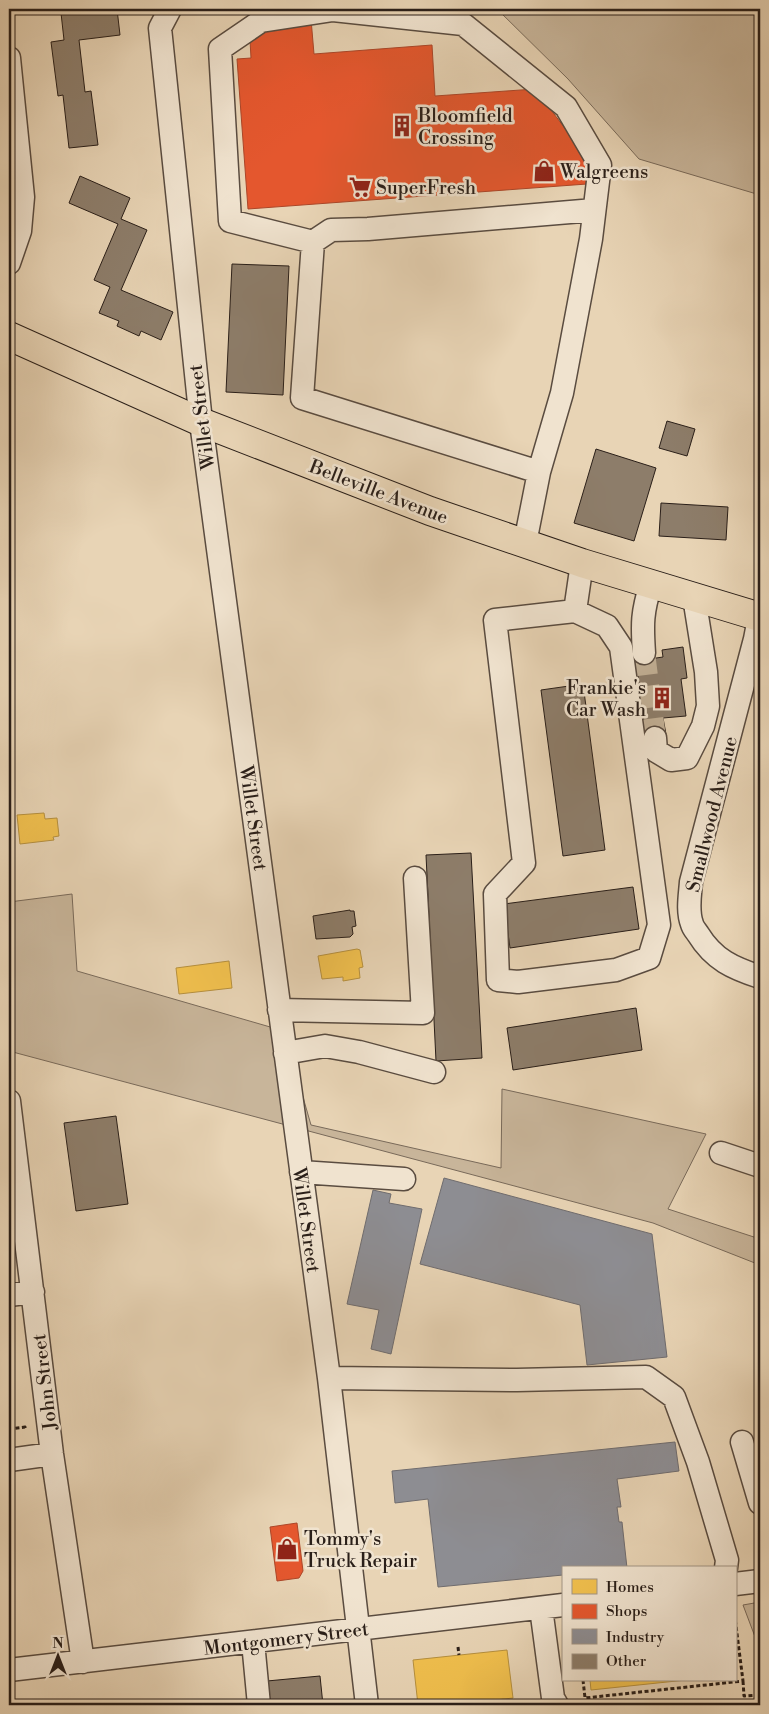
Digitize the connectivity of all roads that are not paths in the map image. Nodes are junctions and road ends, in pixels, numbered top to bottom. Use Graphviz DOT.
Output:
graph roads {
  1 [pos="170,9"];
  2 [pos="9,58"];
  3 [pos="13,144"];
  4 [pos="594,210"];
  5 [pos="313,242"];
  6 [pos="9,263"];
  7 [pos="9,336"];
  8 [pos="201,422"];
  9 [pos="539,472"];
  10 [pos="525,543"];
  11 [pos="582,563"];
  12 [pos="650,584"];
  13 [pos="694,597"];
  14 [pos="575,611"];
  15 [pos="760,613"];
  16 [pos="760,617"];
  17 [pos="644,653"];
  18 [pos="654,738"];
  19 [pos="415,878"];
  20 [pos="760,977"];
  21 [pos="280,1010"];
  22 [pos="285,1053"];
  23 [pos="434,1072"];
  24 [pos="9,1101"];
  25 [pos="721,1153"];
  26 [pos="13,1166"];
  27 [pos="760,1166"];
  28 [pos="301,1172"];
  29 [pos="404,1179"];
  30 [pos="33,1292"];
  31 [pos="9,1295"];
  32 [pos="329,1378"];
  33 [pos="742,1442"];
  34 [pos="52,1454"];
  35 [pos="9,1460"];
  36 [pos="760,1503"];
  37 [pos="726,1566"];
  38 [pos="759,1581"];
  39 [pos="736,1584"];
  40 [pos="552,1607"];
  41 [pos="358,1630"];
  42 [pos="252,1642"];
  43 [pos="83,1662"];
  44 [pos="9,1670"];
  45 [pos="259,1705"];
  46 [pos="367,1705"];
  47 [pos="557,1705"];
  1 -- 8 [label="street, Willet Street"];
  2 -- 3 [label="street"];
  3 -- 6 [label="street"];
  4 -- 5 [label="street"];
  4 -- 5 [label="street"];
  4 -- 9 [label="street"];
  5 -- 9 [label="street"];
  7 -- 8 [label="main road, Belleville Avenue"];
  8 -- 10 [label="main road, Belleville Avenue"];
  8 -- 21 [label="street, Willet Street"];
  9 -- 10 [label="street"];
  10 -- 11 [label="main road, Belleville Avenue"];
  11 -- 12 [label="main road, Belleville Avenue"];
  11 -- 14 [label="street"];
  12 -- 13 [label="main road, Belleville Avenue"];
  12 -- 17 [label="street"];
  13 -- 16 [label="main road, Belleville Avenue"];
  13 -- 18 [label="street"];
  14 -- 14 [label="street"];
  15 -- 16 [label="street, Smallwood Avenue"];
  16 -- 20 [label="street, Smallwood Avenue"];
  19 -- 21 [label="street"];
  21 -- 22 [label="street, Willet Street"];
  22 -- 23 [label="street"];
  22 -- 28 [label="street, Willet Street"];
  24 -- 26 [label="street, John Street"];
  25 -- 27 [label="street"];
  26 -- 30 [label="street, John Street"];
  28 -- 29 [label="street"];
  28 -- 32 [label="street, Willet Street"];
  30 -- 31 [label="street"];
  30 -- 34 [label="street, John Street"];
  32 -- 37 [label="street"];
  32 -- 41 [label="street, Willet Street"];
  33 -- 36 [label="street"];
  34 -- 35 [label="street"];
  34 -- 43 [label="street, John Street"];
  38 -- 39 [label="street"];
  40 -- 41 [label="street, Montgomery Street"];
  40 -- 47 [label="street"];
  41 -- 42 [label="street, Montgomery Street"];
  41 -- 46 [label="street, Willet Street"];
  42 -- 43 [label="street, Montgomery Street"];
  42 -- 45 [label="street"];
  43 -- 44 [label="street, Montgomery Street"];
}
